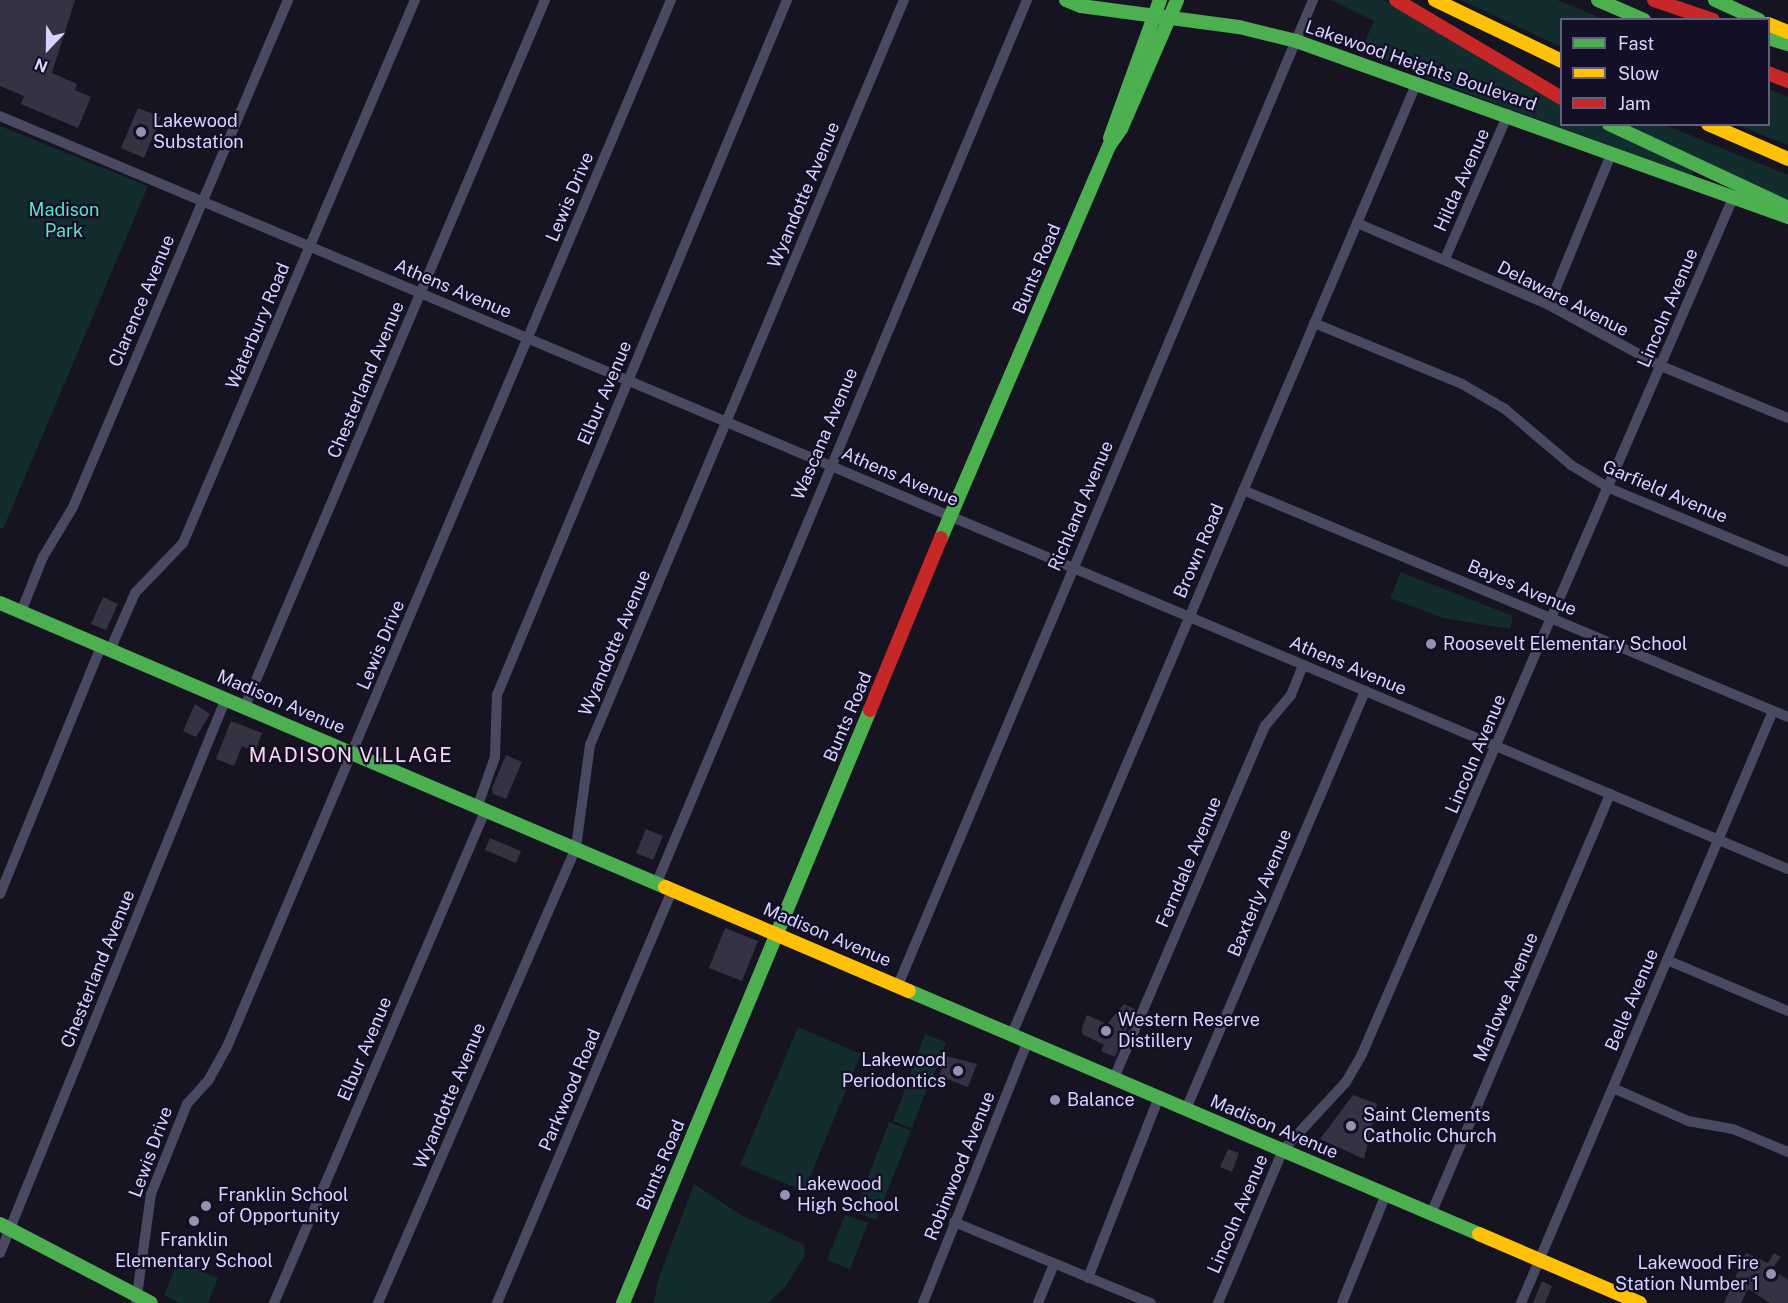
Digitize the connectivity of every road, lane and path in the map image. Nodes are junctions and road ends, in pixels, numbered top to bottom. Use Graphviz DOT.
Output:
graph roads {
  1 [pos="288,0"];
  2 [pos="415,0"];
  3 [pos="545,0"];
  4 [pos="671,0"];
  5 [pos="787,0"];
  6 [pos="904,0"];
  7 [pos="1028,0"];
  8 [pos="1066,0"];
  9 [pos="1160,0"];
  10 [pos="1177,0"];
  11 [pos="1313,0"];
  12 [pos="1396,0"];
  13 [pos="1435,0"];
  14 [pos="1598,0"];
  15 [pos="1654,0"];
  16 [pos="1714,0"];
  17 [pos="1738,5"];
  18 [pos="1153,15"];
  19 [pos="1169,17"];
  20 [pos="1639,18"];
  21 [pos="1707,18"];
  22 [pos="1756,18"];
  23 [pos="1770,25"];
  24 [pos="1788,32"];
  25 [pos="1770,39"];
  26 [pos="1296,41"];
  27 [pos="1788,44"];
  28 [pos="1560,60"];
  29 [pos="1770,74"];
  30 [pos="1788,81"];
  31 [pos="1417,82"];
  32 [pos="1560,97"];
  33 [pos="1508,114"];
  34 [pos="0,116"];
  35 [pos="1613,126"];
  36 [pos="1713,126"];
  37 [pos="1109,146"];
  38 [pos="1612,152"];
  39 [pos="1788,159"];
  40 [pos="1733,198"];
  41 [pos="202,201"];
  42 [pos="1788,208"];
  43 [pos="1788,217"];
  44 [pos="1357,223"];
  45 [pos="310,247"];
  46 [pos="1445,259"];
  47 [pos="420,293"];
  48 [pos="1549,305"];
  49 [pos="1314,323"];
  50 [pos="528,338"];
  51 [pos="1661,366"];
  52 [pos="628,380"];
  53 [pos="1788,418"];
  54 [pos="726,422"];
  55 [pos="830,465"];
  56 [pos="1609,488"];
  57 [pos="1243,490"];
  58 [pos="951,516"];
  59 [pos="1788,562"];
  60 [pos="1073,568"];
  61 [pos="0,603"];
  62 [pos="21,612"];
  63 [pos="1189,617"];
  64 [pos="1552,619"];
  65 [pos="106,648"];
  66 [pos="1303,665"];
  67 [pos="1365,691"];
  68 [pos="226,698"];
  69 [pos="245,706"];
  70 [pos="1773,711"];
  71 [pos="1788,717"];
  72 [pos="1497,746"];
  73 [pos="353,752"];
  74 [pos="1610,794"];
  75 [pos="482,807"];
  76 [pos="1718,840"];
  77 [pos="576,847"];
  78 [pos="1788,869"];
  79 [pos="657,882"];
  80 [pos="673,889"];
  81 [pos="0,894"];
  82 [pos="777,933"];
  83 [pos="1667,960"];
  84 [pos="898,985"];
  85 [pos="1788,1011"];
  86 [pos="1012,1034"];
  87 [pos="1028,1041"];
  88 [pos="1114,1078"];
  89 [pos="1613,1088"];
  90 [pos="1159,1097"];
  91 [pos="1186,1109"];
  92 [pos="1283,1150"];
  93 [pos="1788,1152"];
  94 [pos="1386,1194"];
  95 [pos="1431,1214"];
  96 [pos="954,1222"];
  97 [pos="5,1226"];
  98 [pos="0,1253"];
  99 [pos="1540,1260"];
  100 [pos="1054,1264"];
  101 [pos="1088,1278"];
  102 [pos="1121,1291"];
  103 [pos="136,1299"];
  104 [pos="151,1303"];
  105 [pos="274,1303"];
  106 [pos="378,1303"];
  107 [pos="497,1303"];
  108 [pos="623,1303"];
  109 [pos="923,1303"];
  110 [pos="1038,1303"];
  111 [pos="1116,1303"];
  112 [pos="1151,1303"];
  113 [pos="1218,1303"];
  114 [pos="1342,1303"];
  115 [pos="1521,1303"];
  116 [pos="1640,1303"];
  1 -- 41 [label="street, Clarence Avenue"];
  2 -- 45 [label="street, Waterbury Road"];
  3 -- 47 [label="street, Chesterland Avenue"];
  4 -- 50 [label="street, Lewis Drive"];
  5 -- 52 [label="street, Elbur Avenue"];
  6 -- 54 [label="street, Wyandotte Avenue"];
  7 -- 55 [label="street, Wascana Avenue"];
  8 -- 18 [label="main road, Lakewood Heights Boulevard"];
  9 -- 18 [label="main road, Bunts Road"];
  10 -- 19 [label="main road, Bunts Road"];
  11 -- 26 [label="street, Richland Avenue"];
  12 -- 32 [label="main road"];
  13 -- 28 [label="main road"];
  14 -- 20 [label="main road"];
  15 -- 21 [label="main road"];
  16 -- 17 [label="main road"];
  17 -- 22 [label="main road"];
  18 -- 19 [label="main road, Lakewood Heights Boulevard"];
  18 -- 37 [label="main road, Bunts Road"];
  19 -- 26 [label="main road, Lakewood Heights Boulevard"];
  19 -- 37 [label="main road, Bunts Road"];
  23 -- 24 [label="main road"];
  25 -- 27 [label="main road"];
  26 -- 31 [label="main road, Lakewood Heights Boulevard"];
  26 -- 60 [label="street, Richland Avenue"];
  29 -- 30 [label="main road"];
  31 -- 33 [label="main road, Lakewood Heights Boulevard"];
  31 -- 44 [label="street, Brown Road"];
  33 -- 38 [label="main road, Lakewood Heights Boulevard"];
  33 -- 46 [label="street, Hilda Avenue"];
  34 -- 41 [label="street, Athens Avenue"];
  35 -- 42 [label="main road"];
  36 -- 39 [label="main road"];
  37 -- 58 [label="main road, Bunts Road"];
  38 -- 40 [label="main road, Lakewood Heights Boulevard"];
  38 -- 48 [label="street"];
  40 -- 43 [label="main road, Lakewood Heights Boulevard"];
  40 -- 51 [label="street, Lincoln Avenue"];
  41 -- 45 [label="street, Athens Avenue"];
  41 -- 62 [label="street, Clarence Avenue"];
  44 -- 46 [label="street, Delaware Avenue"];
  44 -- 49 [label="street, Brown Road"];
  45 -- 47 [label="street, Athens Avenue"];
  45 -- 65 [label="street, Waterbury Road"];
  46 -- 48 [label="street, Delaware Avenue"];
  47 -- 50 [label="street, Athens Avenue"];
  47 -- 69 [label="street, Chesterland Avenue"];
  48 -- 51 [label="street, Delaware Avenue"];
  49 -- 56 [label="street, Garfield Avenue"];
  49 -- 57 [label="street, Brown Road"];
  50 -- 52 [label="street, Athens Avenue"];
  50 -- 73 [label="street, Lewis Drive"];
  51 -- 53 [label="street, Delaware Avenue"];
  51 -- 56 [label="street, Lincoln Avenue"];
  52 -- 54 [label="street, Athens Avenue"];
  52 -- 75 [label="street, Elbur Avenue"];
  54 -- 55 [label="street, Athens Avenue"];
  54 -- 77 [label="street, Wyandotte Avenue"];
  55 -- 58 [label="street, Athens Avenue"];
  55 -- 79 [label="street, Wascana Avenue"];
  56 -- 59 [label="street, Garfield Avenue"];
  56 -- 64 [label="street, Lincoln Avenue"];
  57 -- 63 [label="street, Brown Road"];
  57 -- 64 [label="street, Bayes Avenue"];
  58 -- 60 [label="street, Athens Avenue"];
  58 -- 82 [label="main road, Bunts Road"];
  60 -- 63 [label="street, Athens Avenue"];
  60 -- 84 [label="street, Richland Avenue"];
  61 -- 62 [label="main road, Madison Avenue"];
  62 -- 65 [label="main road, Madison Avenue"];
  63 -- 66 [label="street, Athens Avenue"];
  63 -- 86 [label="street, Brown Road"];
  64 -- 70 [label="street, Bayes Avenue"];
  64 -- 72 [label="street, Lincoln Avenue"];
  65 -- 68 [label="main road, Madison Avenue"];
  65 -- 81 [label="street, Waterbury Road"];
  66 -- 67 [label="street, Athens Avenue"];
  66 -- 88 [label="street, Ferndale Avenue"];
  67 -- 72 [label="street, Athens Avenue"];
  67 -- 91 [label="street, Baxterly Avenue"];
  68 -- 69 [label="main road, Madison Avenue"];
  68 -- 97 [label="street, Chesterland Avenue"];
  69 -- 73 [label="main road, Madison Avenue"];
  70 -- 71 [label="street, Bayes Avenue"];
  70 -- 76 [label="street, Belle Avenue"];
  72 -- 74 [label="street, Athens Avenue"];
  72 -- 92 [label="street, Lincoln Avenue"];
  73 -- 75 [label="main road, Madison Avenue"];
  73 -- 103 [label="street, Lewis Drive"];
  74 -- 76 [label="street, Athens Avenue"];
  74 -- 95 [label="street, Marlowe Avenue"];
  75 -- 77 [label="main road, Madison Avenue"];
  75 -- 105 [label="street, Elbur Avenue"];
  76 -- 78 [label="street, Athens Avenue"];
  76 -- 83 [label="street, Belle Avenue"];
  77 -- 79 [label="main road, Madison Avenue"];
  77 -- 106 [label="street, Wyandotte Avenue"];
  79 -- 80 [label="main road, Madison Avenue"];
  80 -- 82 [label="main road, Madison Avenue"];
  80 -- 107 [label="street, Parkwood Road"];
  82 -- 84 [label="main road, Madison Avenue"];
  82 -- 108 [label="main road, Bunts Road"];
  83 -- 85 [label="street"];
  83 -- 89 [label="street, Belle Avenue"];
  84 -- 86 [label="main road, Madison Avenue"];
  86 -- 87 [label="main road, Madison Avenue"];
  87 -- 88 [label="main road, Madison Avenue"];
  87 -- 96 [label="street, Robinwood Avenue"];
  88 -- 90 [label="main road, Madison Avenue"];
  89 -- 93 [label="street"];
  89 -- 99 [label="street, Belle Avenue"];
  90 -- 91 [label="main road, Madison Avenue"];
  90 -- 101 [label="street"];
  91 -- 92 [label="main road, Madison Avenue"];
  92 -- 94 [label="main road, Madison Avenue"];
  92 -- 113 [label="street, Lincoln Avenue"];
  94 -- 95 [label="main road, Madison Avenue"];
  94 -- 114 [label="street"];
  95 -- 99 [label="main road, Madison Avenue"];
  96 -- 100 [label="street"];
  96 -- 109 [label="street, Robinwood Avenue"];
  97 -- 98 [label="street, Chesterland Avenue"];
  97 -- 103 [label="main road"];
  99 -- 115 [label="street, Belle Avenue"];
  99 -- 116 [label="main road, Madison Avenue"];
  100 -- 101 [label="street"];
  100 -- 110 [label="street"];
  101 -- 102 [label="street"];
  102 -- 111 [label="street"];
  102 -- 112 [label="street"];
  103 -- 104 [label="main road"];
}
